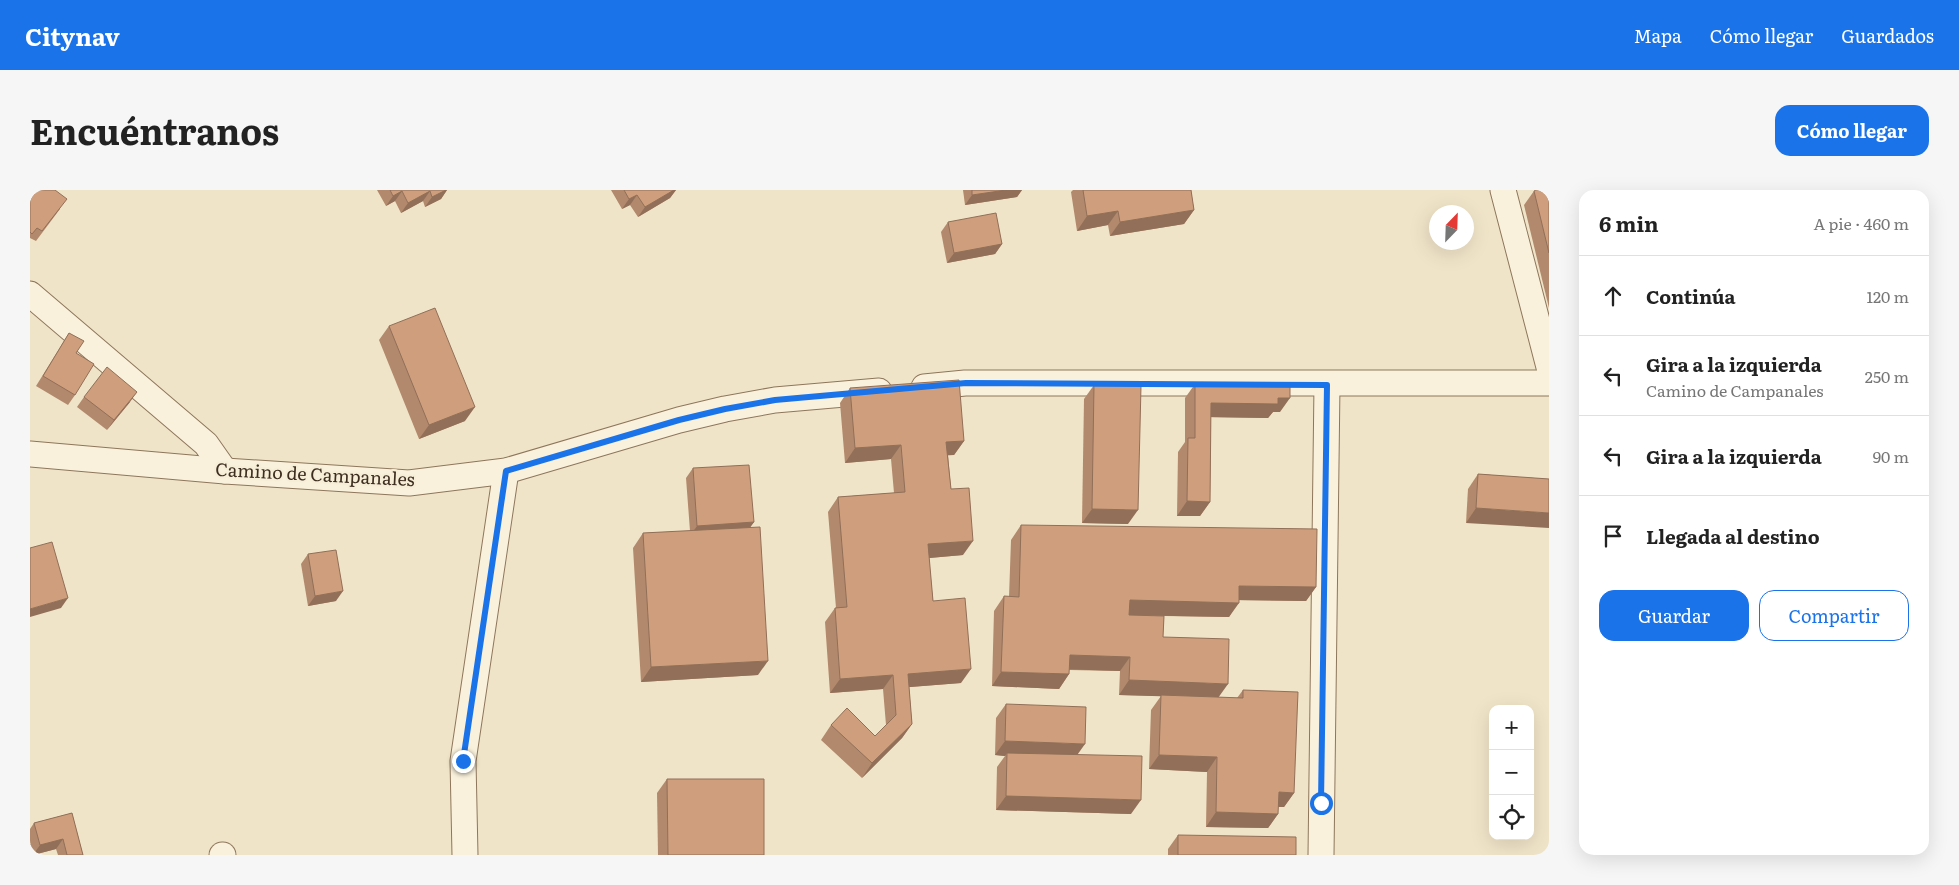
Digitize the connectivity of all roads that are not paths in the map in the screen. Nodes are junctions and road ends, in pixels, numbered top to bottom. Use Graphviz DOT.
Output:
graph roads {
  1 [pos="1503,190"];
  2 [pos="30,294"];
  3 [pos="1549,367"];
  4 [pos="1549,383"];
  5 [pos="1327,385"];
  6 [pos="30,454"];
  7 [pos="225,471"];
  8 [pos="506,471"];
  9 [pos="465,855"];
  10 [pos="1320,855"];
  1 -- 3 [label="street"];
  2 -- 7 [label="street"];
  4 -- 5 [label="street, Camino de Campanales"];
  5 -- 8 [label="street, Camino de Campanales"];
  5 -- 10 [label="street"];
  6 -- 7 [label="street, Camino de Campanales"];
  7 -- 8 [label="street, Camino de Campanales"];
  8 -- 9 [label="street"];
}
